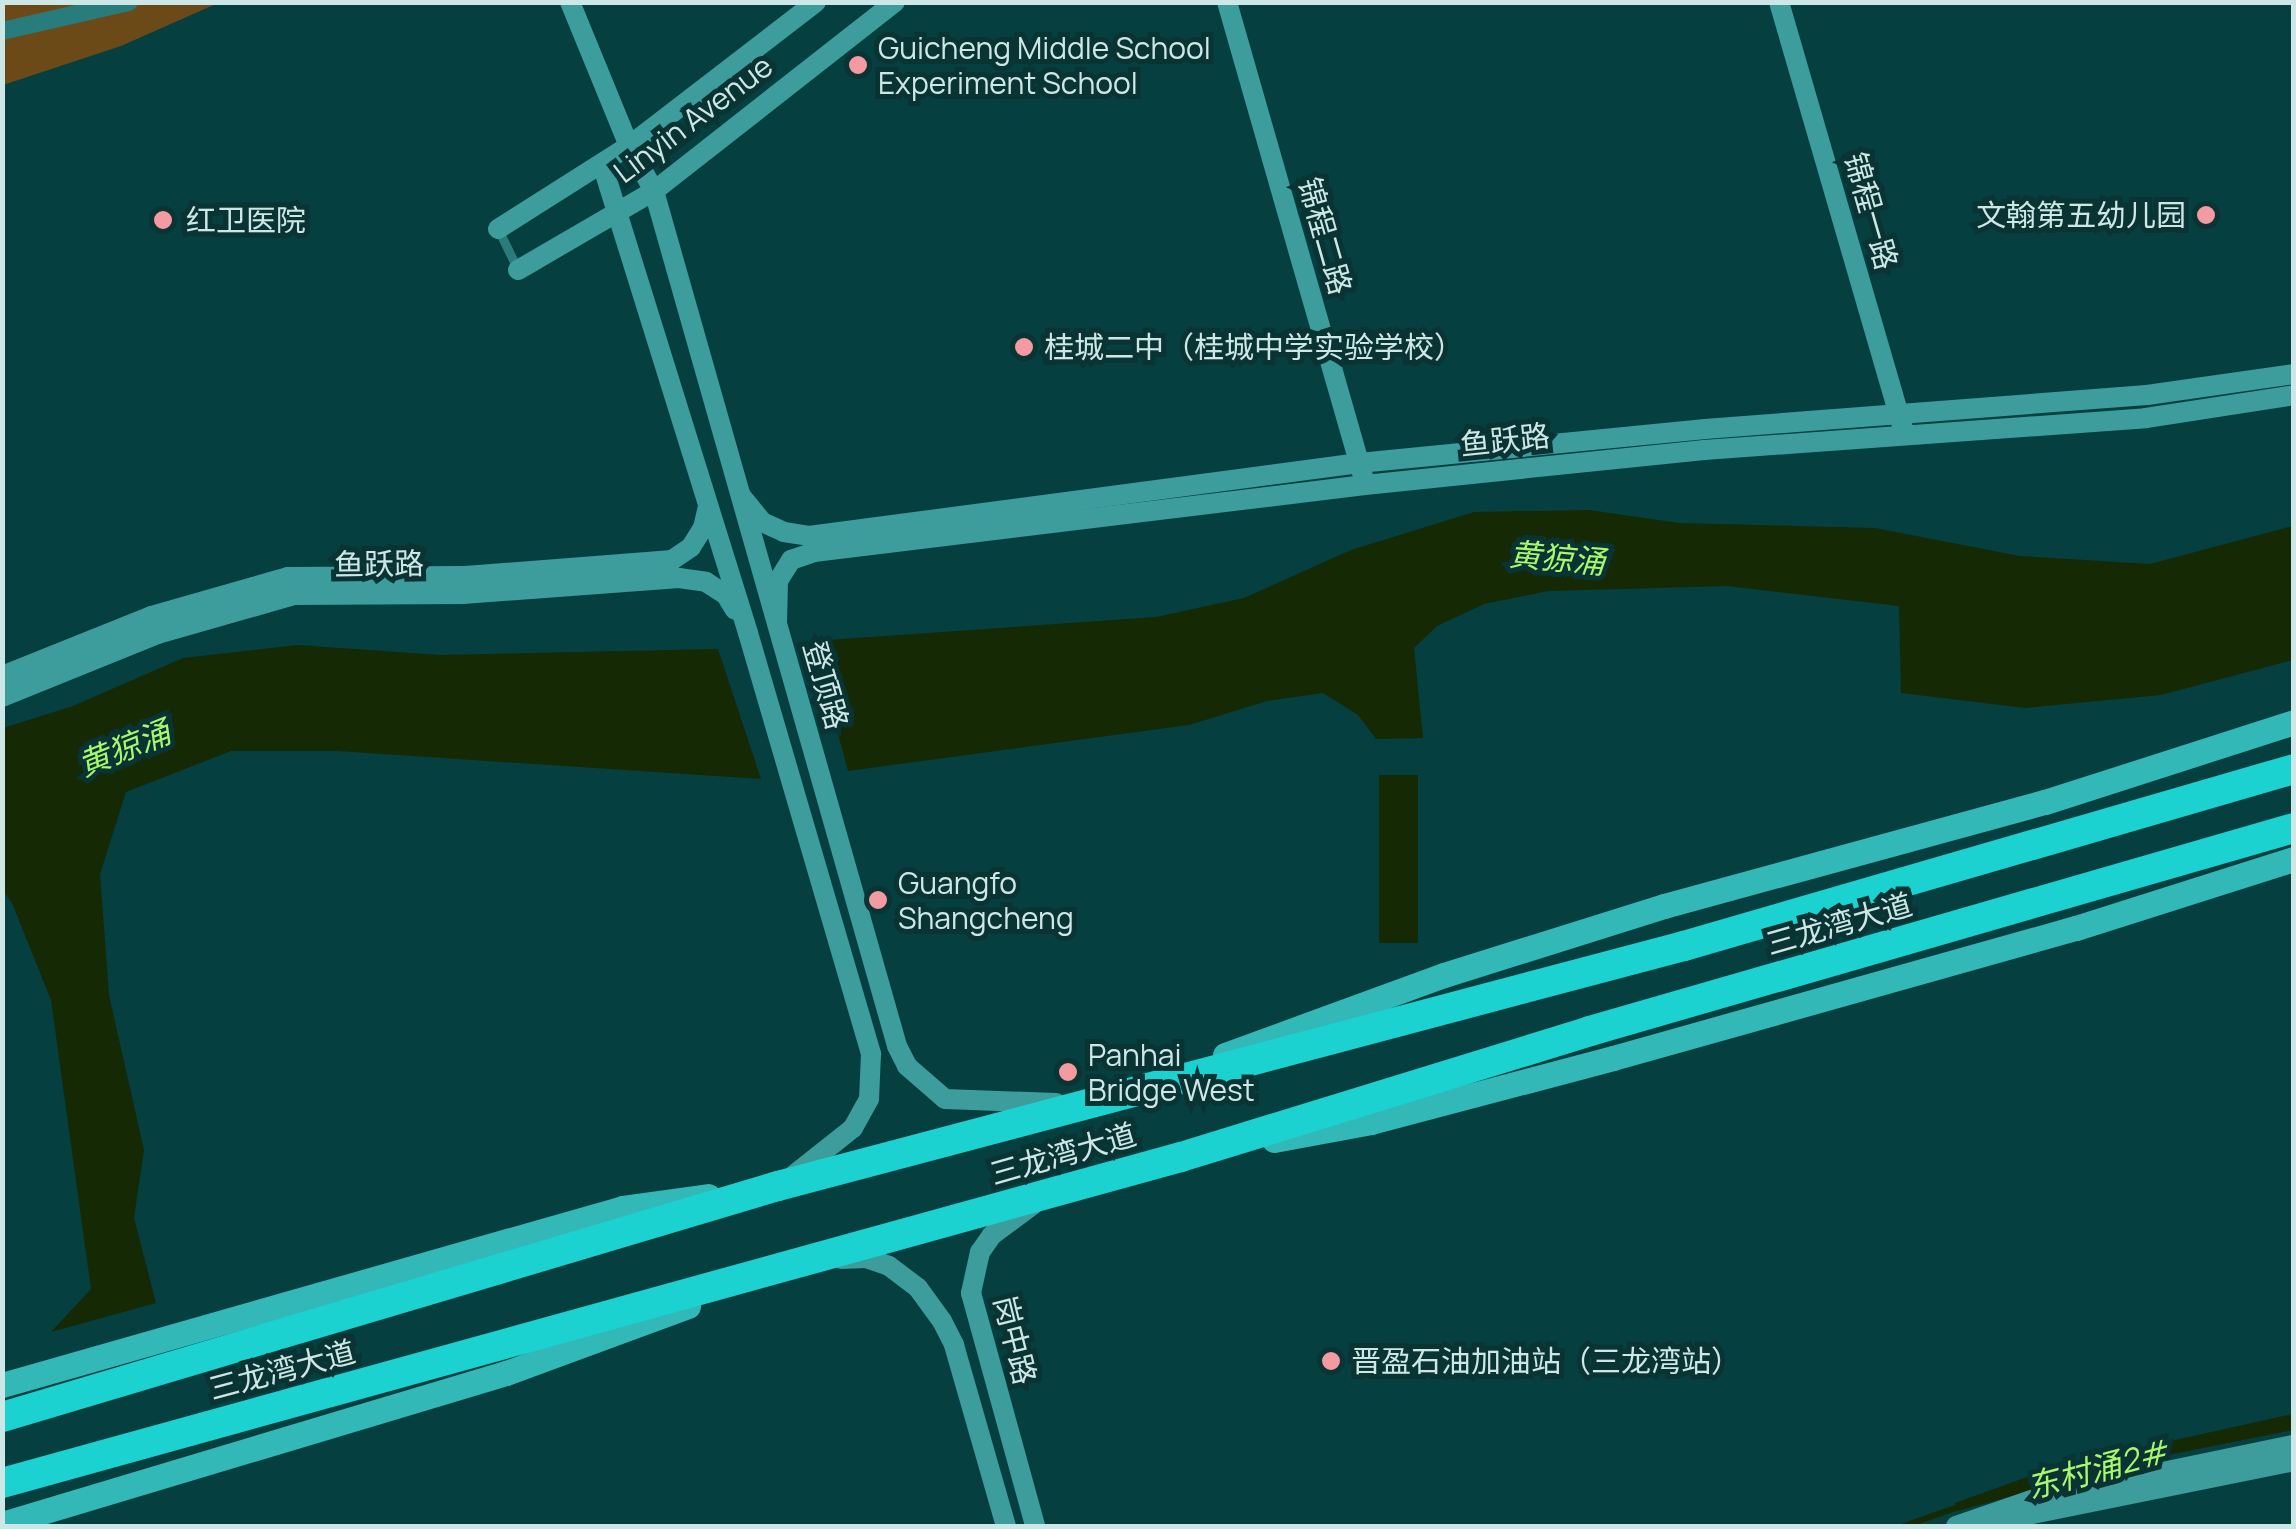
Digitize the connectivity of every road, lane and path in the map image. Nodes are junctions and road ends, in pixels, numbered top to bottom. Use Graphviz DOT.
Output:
graph roads {
  1 [pos="128,2"];
  2 [pos="570,2"];
  3 [pos="816,2"];
  4 [pos="895,2"];
  5 [pos="1228,2"];
  6 [pos="1779,2"];
  7 [pos="2,31"];
  8 [pos="629,146"];
  9 [pos="602,164"];
  10 [pos="654,191"];
  11 [pos="616,213"];
  12 [pos="498,229"];
  13 [pos="518,270"];
  14 [pos="2294,374"];
  15 [pos="2294,394"];
  16 [pos="1899,416"];
  17 [pos="1906,437"];
  18 [pos="1359,463"];
  19 [pos="1365,485"];
  20 [pos="742,497"];
  21 [pos="708,505"];
  22 [pos="777,622"];
  23 [pos="748,633"];
  24 [pos="2,676"];
  25 [pos="2,697"];
  26 [pos="2294,722"];
  27 [pos="2294,769"];
  28 [pos="2294,828"];
  29 [pos="2294,858"];
  30 [pos="898,1046"];
  31 [pos="871,1054"];
  32 [pos="1131,1090"];
  33 [pos="1078,1103"];
  34 [pos="1181,1157"];
  35 [pos="778,1186"];
  36 [pos="1045,1196"];
  37 [pos="814,1260"];
  38 [pos="972,1309"];
  39 [pos="942,1322"];
  40 [pos="2,1385"];
  41 [pos="2,1417"];
  42 [pos="2294,1445"];
  43 [pos="2294,1461"];
  44 [pos="2,1483"];
  45 [pos="2,1524"];
  46 [pos="1006,1526"];
  47 [pos="1035,1526"];
  48 [pos="1956,1526"];
  49 [pos="1998,1526"];
  1 -- 7 [label="street"];
  2 -- 8 [label="street, 登顶路"];
  3 -- 8 [label="street, Linyin Avenue"];
  4 -- 10 [label="street, Linyin Avenue"];
  5 -- 18 [label="street, 锦程二路"];
  6 -- 16 [label="street, 锦程一路"];
  8 -- 9 [label="street, Linyin Avenue"];
  8 -- 10 [label="street, 登顶路"];
  9 -- 11 [label="street, 登顶路"];
  9 -- 12 [label="street, Linyin Avenue"];
  10 -- 11 [label="street, Linyin Avenue"];
  10 -- 20 [label="street, 登顶路"];
  11 -- 13 [label="street, Linyin Avenue"];
  11 -- 21 [label="street, 登顶路"];
  12 -- 13 [label="lane"];
  14 -- 16 [label="street, 鱼跃路"];
  15 -- 17 [label="street, 鱼跃路"];
  16 -- 17 [label="street, 锦程一路"];
  16 -- 18 [label="street, 鱼跃路"];
  17 -- 19 [label="street, 鱼跃路"];
  18 -- 19 [label="street, 锦程二路"];
  18 -- 20 [label="street, 鱼跃路"];
  19 -- 22 [label="street, 鱼跃路"];
  20 -- 22 [label="street, 登顶路"];
  21 -- 23 [label="street, 登顶路"];
  21 -- 24 [label="street, 鱼跃路"];
  22 -- 30 [label="street, 登顶路"];
  23 -- 25 [label="street, 鱼跃路"];
  23 -- 31 [label="street, 登顶路"];
  26 -- 32 [label="main road"];
  27 -- 32 [label="highway, 三龙湾大道"];
  28 -- 34 [label="highway, 三龙湾大道"];
  29 -- 34 [label="main road"];
  30 -- 31 [label="street"];
  30 -- 33 [label="street, 登顶路"];
  31 -- 35 [label="street, 登顶路"];
  32 -- 33 [label="highway, 三龙湾大道"];
  33 -- 35 [label="highway, 三龙湾大道"];
  34 -- 36 [label="highway, 三龙湾大道"];
  35 -- 40 [label="main road"];
  35 -- 41 [label="highway, 三龙湾大道"];
  36 -- 37 [label="highway, 三龙湾大道"];
  36 -- 38 [label="street, 岗中路"];
  37 -- 39 [label="street, 岗中路"];
  37 -- 44 [label="highway, 三龙湾大道"];
  37 -- 45 [label="main road"];
  38 -- 39 [label="street"];
  38 -- 47 [label="street, 岗中路"];
  39 -- 46 [label="street, 岗中路"];
  42 -- 48 [label="street"];
  43 -- 49 [label="street"];
}
